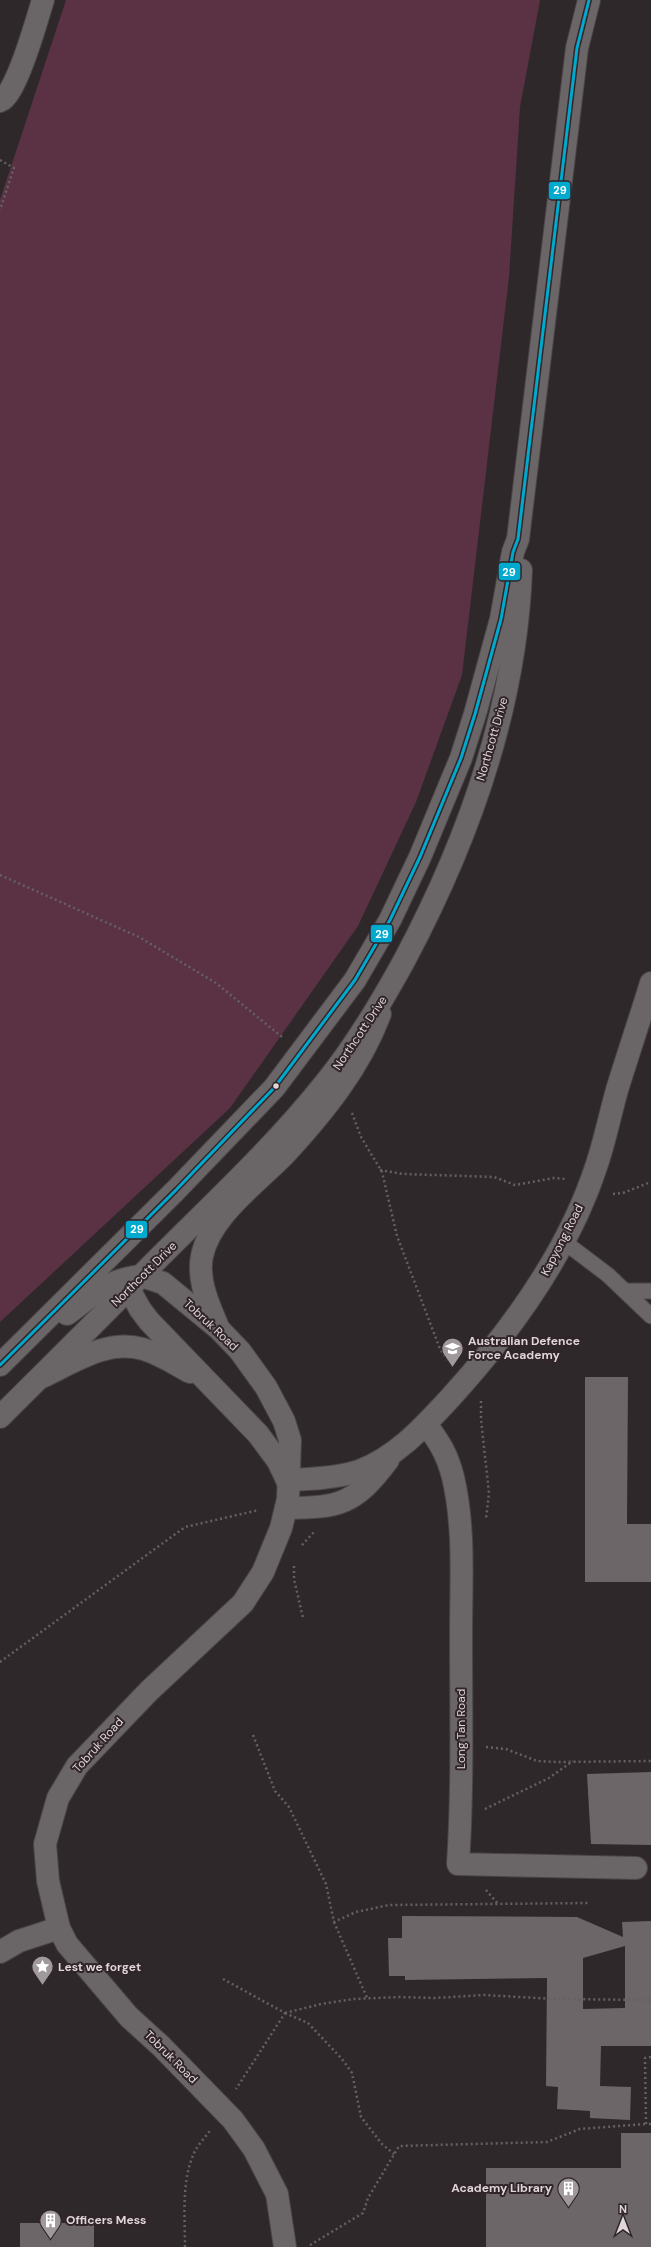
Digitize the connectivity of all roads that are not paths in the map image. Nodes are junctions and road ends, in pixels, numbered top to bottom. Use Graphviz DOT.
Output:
graph roads {
  1 [pos="43,0"];
  2 [pos="589,0"];
  3 [pos="0,101"];
  4 [pos="518,539"];
  5 [pos="651,983"];
  6 [pos="385,995"];
  7 [pos="142,1224"];
  8 [pos="563,1241"];
  9 [pos="133,1281"];
  10 [pos="625,1291"];
  11 [pos="651,1291"];
  12 [pos="651,1316"];
  13 [pos="219,1329"];
  14 [pos="34,1331"];
  15 [pos="0,1365"];
  16 [pos="38,1379"];
  17 [pos="207,1381"];
  18 [pos="0,1417"];
  19 [pos="426,1424"];
  20 [pos="393,1453"];
  21 [pos="287,1480"];
  22 [pos="286,1508"];
  23 [pos="636,1868"];
  24 [pos="59,1928"];
  25 [pos="0,1952"];
  26 [pos="285,2247"];
  1 -- 3 [label="street"];
  2 -- 4 [label="street, Northcott Drive"];
  4 -- 6 [label="street, Northcott Drive"];
  4 -- 7 [label="street, Northcott Drive"];
  5 -- 8 [label="street, Kapyong Road"];
  6 -- 9 [label="street, Northcott Drive"];
  6 -- 13 [label="street"];
  7 -- 9 [label="street"];
  7 -- 14 [label="street, Northcott Drive"];
  8 -- 10 [label="lane"];
  8 -- 19 [label="street, Kapyong Road"];
  9 -- 13 [label="street, Tobruk Road"];
  9 -- 14 [label="street"];
  9 -- 16 [label="street, Northcott Drive"];
  9 -- 17 [label="street"];
  10 -- 11 [label="lane"];
  10 -- 12 [label="lane"];
  13 -- 21 [label="street, Tobruk Road"];
  14 -- 15 [label="street, Northcott Drive"];
  16 -- 17 [label="street"];
  16 -- 18 [label="street, Northcott Drive"];
  17 -- 21 [label="street"];
  19 -- 20 [label="street, Kapyong Road"];
  19 -- 23 [label="street, Long Tan Road"];
  20 -- 21 [label="street, Kapyong Road"];
  20 -- 22 [label="street, Kapyong Road"];
  21 -- 22 [label="street, Tobruk Road"];
  22 -- 24 [label="street, Tobruk Road"];
  24 -- 25 [label="street"];
  24 -- 26 [label="street, Tobruk Road"];
}
